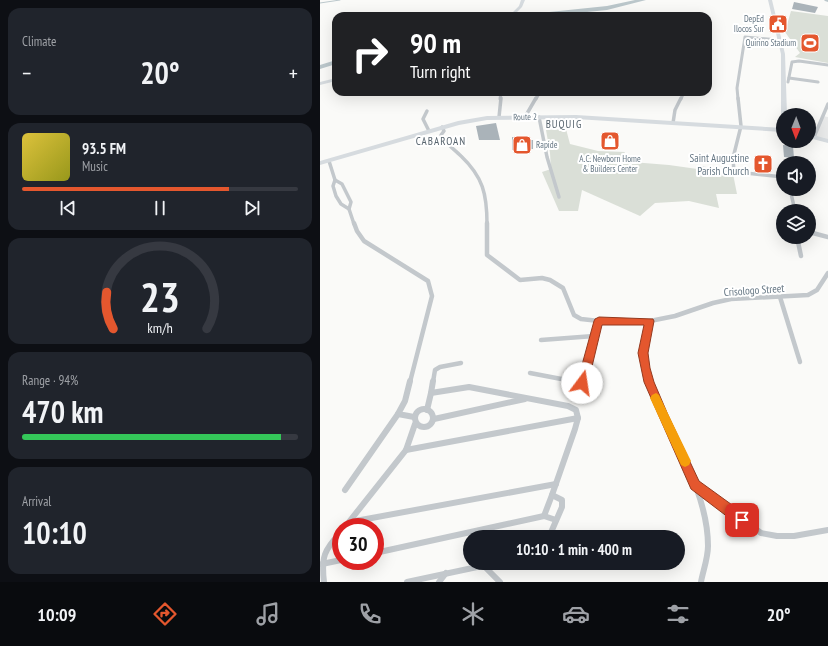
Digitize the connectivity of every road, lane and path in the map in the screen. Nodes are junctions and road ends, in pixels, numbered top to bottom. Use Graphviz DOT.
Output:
graph roads {
  1 [pos="523,0"];
  2 [pos="528,0"];
  3 [pos="770,0"];
  4 [pos="517,12"];
  5 [pos="519,12"];
  6 [pos="779,40"];
  7 [pos="828,65"];
  8 [pos="332,82"];
  9 [pos="818,82"];
  10 [pos="320,86"];
  11 [pos="501,96"];
  12 [pos="538,96"];
  13 [pos="682,96"];
  14 [pos="828,104"];
  15 [pos="784,108"];
  16 [pos="427,111"];
  17 [pos="499,117"];
  18 [pos="525,117"];
  19 [pos="539,117"];
  20 [pos="673,123"];
  21 [pos="741,126"];
  22 [pos="442,127"];
  23 [pos="776,129"];
  24 [pos="816,129"];
  25 [pos="429,131"];
  26 [pos="816,138"];
  27 [pos="828,141"];
  28 [pos="329,161"];
  29 [pos="320,163"];
  30 [pos="699,168"];
  31 [pos="734,172"];
  32 [pos="776,176"];
  33 [pos="335,180"];
  34 [pos="559,197"];
  35 [pos="349,208"];
  36 [pos="816,234"];
  37 [pos="828,237"];
  38 [pos="798,244"];
  39 [pos="801,256"];
  40 [pos="828,274"];
  41 [pos="780,297"];
  42 [pos="599,321"];
  43 [pos="650,321"];
  44 [pos="594,336"];
  45 [pos="540,340"];
  46 [pos="800,362"];
  47 [pos="461,363"];
  48 [pos="530,373"];
  49 [pos="431,393"];
  50 [pos="527,398"];
  51 [pos="427,410"];
  52 [pos="398,414"];
  53 [pos="414,417"];
  54 [pos="578,418"];
  55 [pos="434,419"];
  56 [pos="415,424"];
  57 [pos="406,450"];
  58 [pos="556,484"];
  59 [pos="695,485"];
  60 [pos="345,490"];
  61 [pos="552,495"];
  62 [pos="544,516"];
  63 [pos="353,518"];
  64 [pos="372,518"];
  65 [pos="556,520"];
  66 [pos="552,530"];
  67 [pos="828,530"];
  68 [pos="332,541"];
  69 [pos="322,551"];
  70 [pos="384,551"];
  71 [pos="332,562"];
  72 [pos="322,564"];
  73 [pos="463,570"];
  74 [pos="488,570"];
  75 [pos="446,573"];
  76 [pos="324,582"];
  77 [pos="407,582"];
  78 [pos="440,582"];
  79 [pos="500,582"];
  80 [pos="701,582"];
  1 -- 4 [label="main road"];
  2 -- 5 [label="main road"];
  3 -- 6 [label="main road"];
  6 -- 15 [label="main road"];
  6 -- 21 [label="street"];
  7 -- 9 [label="street"];
  8 -- 10 [label="main road"];
  11 -- 17 [label="street"];
  12 -- 18 [label="street"];
  13 -- 20 [label="street"];
  14 -- 24 [label="street"];
  16 -- 25 [label="street"];
  17 -- 18 [label="highway, Route 2"];
  17 -- 22 [label="highway, Route 2"];
  18 -- 19 [label="highway, Route 2"];
  19 -- 20 [label="highway, Route 2"];
  19 -- 34 [label="street"];
  20 -- 21 [label="highway, Route 2"];
  21 -- 23 [label="highway, Route 2"];
  21 -- 31 [label="street"];
  22 -- 25 [label="highway, Route 2"];
  22 -- 42 [label="street, Crisologo Street"];
  25 -- 28 [label="highway, Route 2"];
  26 -- 27 [label="highway"];
  28 -- 29 [label="highway, Route 2"];
  28 -- 33 [label="street"];
  30 -- 31 [label="street"];
  31 -- 32 [label="street"];
  33 -- 35 [label="street"];
  33 -- 35 [label="street"];
  35 -- 52 [label="street"];
  36 -- 37 [label="street"];
  38 -- 39 [label="street"];
  40 -- 41 [label="street, Crisologo Street"];
  41 -- 43 [label="street, Crisologo Street"];
  41 -- 46 [label="street"];
  42 -- 43 [label="street, Crisologo Street"];
  42 -- 44 [label="street"];
  43 -- 59 [label="street"];
  44 -- 45 [label="street"];
  44 -- 48 [label="street"];
  47 -- 49 [label="street"];
  49 -- 50 [label="street"];
  49 -- 51 [label="street"];
  50 -- 54 [label="street"];
  50 -- 55 [label="street"];
  51 -- 53 [label="street"];
  51 -- 55 [label="street"];
  52 -- 53 [label="street"];
  52 -- 60 [label="street"];
  53 -- 56 [label="street"];
  54 -- 57 [label="street"];
  54 -- 58 [label="street"];
  55 -- 56 [label="street"];
  56 -- 57 [label="street"];
  57 -- 63 [label="street"];
  58 -- 61 [label="street"];
  58 -- 64 [label="street"];
  59 -- 67 [label="street"];
  59 -- 80 [label="street"];
  61 -- 62 [label="street"];
  61 -- 65 [label="street"];
  62 -- 65 [label="street"];
  62 -- 70 [label="street"];
  65 -- 66 [label="street"];
  68 -- 69 [label="street"];
  69 -- 72 [label="street"];
  71 -- 72 [label="street"];
  72 -- 76 [label="street"];
  73 -- 75 [label="street"];
  74 -- 79 [label="street"];
  75 -- 77 [label="street"];
  75 -- 78 [label="street"];
}
